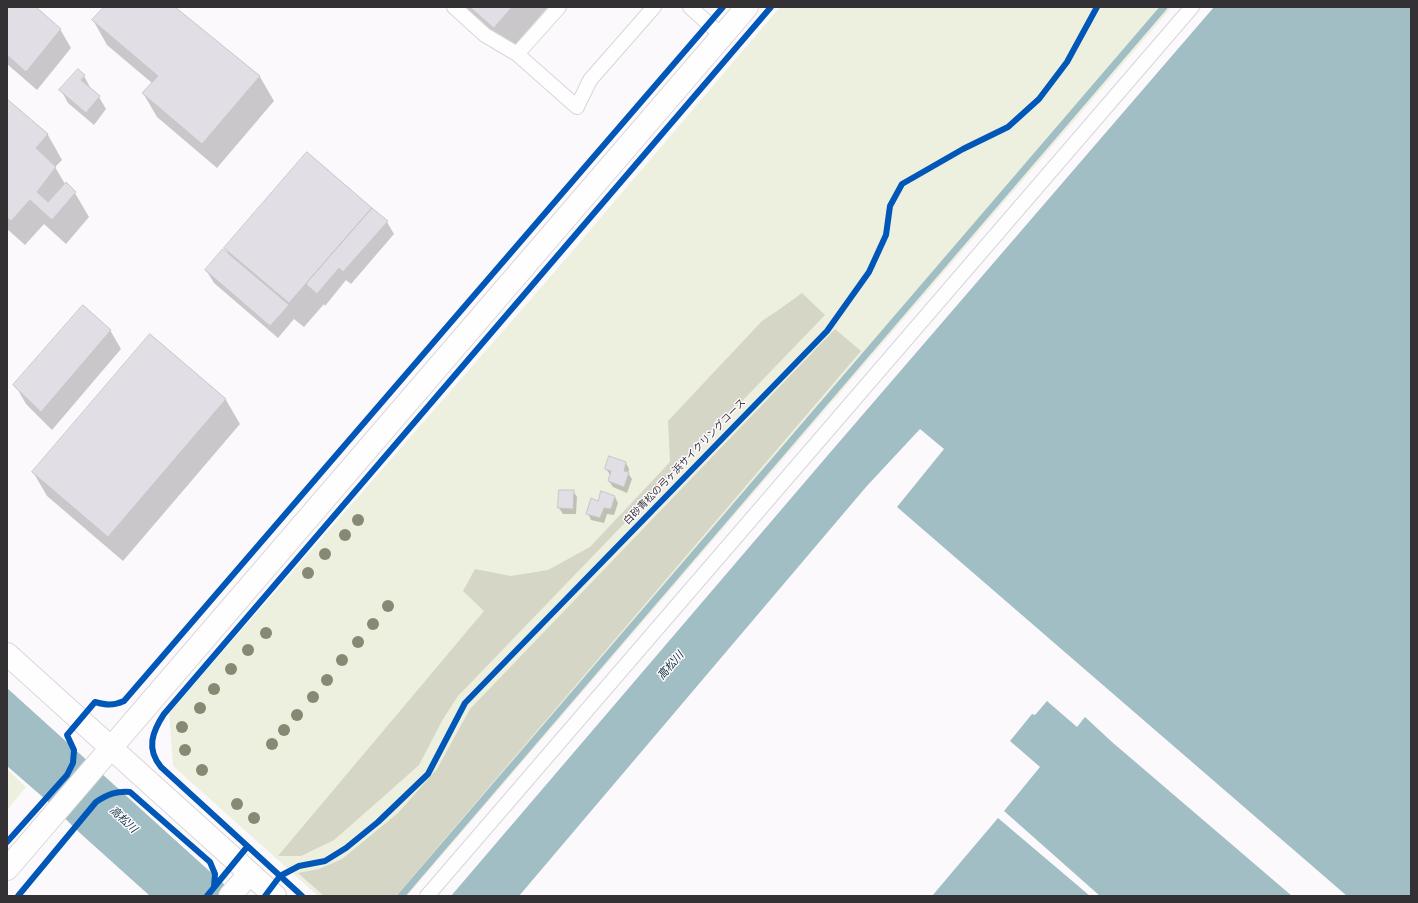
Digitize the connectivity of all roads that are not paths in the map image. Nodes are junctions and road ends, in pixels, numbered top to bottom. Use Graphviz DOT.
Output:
graph roads {
  1 [pos="454,7"];
  2 [pos="559,7"];
  3 [pos="654,7"];
  4 [pos="690,7"];
  5 [pos="746,7"];
  6 [pos="1192,7"];
  7 [pos="722,36"];
  8 [pos="517,54"];
  9 [pos="7,654"];
  10 [pos="111,747"];
  11 [pos="7,870"];
  12 [pos="250,873"];
  13 [pos="231,894"];
  14 [pos="275,896"];
  15 [pos="427,896"];
  1 -- 8 [label="lane"];
  2 -- 8 [label="lane"];
  3 -- 8 [label="lane"];
  4 -- 7 [label="lane"];
  5 -- 7 [label="street"];
  6 -- 15 [label="lane"];
  7 -- 10 [label="street"];
  9 -- 10 [label="street"];
  10 -- 11 [label="street"];
  10 -- 12 [label="street"];
  12 -- 13 [label="street"];
  12 -- 14 [label="street"];
}
